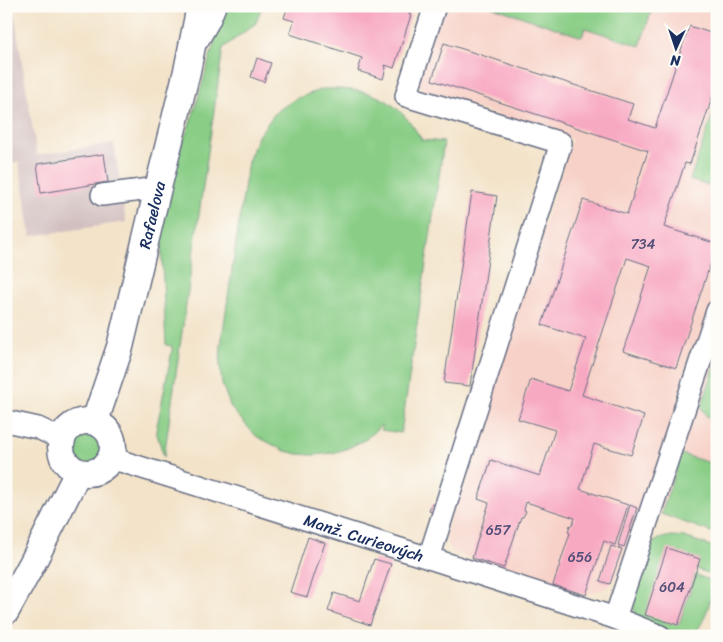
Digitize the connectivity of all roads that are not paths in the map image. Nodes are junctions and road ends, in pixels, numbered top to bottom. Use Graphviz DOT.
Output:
graph roads {
  1 [pos="200,6"];
  2 [pos="215,6"];
  3 [pos="436,6"];
  4 [pos="191,51"];
  5 [pos="158,188"];
  6 [pos="102,195"];
  7 [pos="717,310"];
  8 [pos="6,421"];
  9 [pos="95,421"];
  10 [pos="61,439"];
  11 [pos="111,458"];
  12 [pos="78,472"];
  13 [pos="429,558"];
  14 [pos="6,611"];
  15 [pos="615,618"];
  16 [pos="660,636"];
  1 -- 4 [label="main road, Rafaelova"];
  2 -- 4 [label="street"];
  3 -- 13 [label="street"];
  4 -- 5 [label="main road, Rafaelova"];
  5 -- 6 [label="street"];
  5 -- 9 [label="main road, Rafaelova"];
  7 -- 15 [label="street"];
  8 -- 10 [label="street"];
  9 -- 10 [label="main road"];
  9 -- 11 [label="main road"];
  10 -- 12 [label="main road"];
  11 -- 12 [label="main road"];
  11 -- 13 [label="street, Manž. Curieových"];
  12 -- 14 [label="main road"];
  13 -- 15 [label="street, Manž. Curieových"];
  15 -- 16 [label="street, Manž. Curieových"];
}
